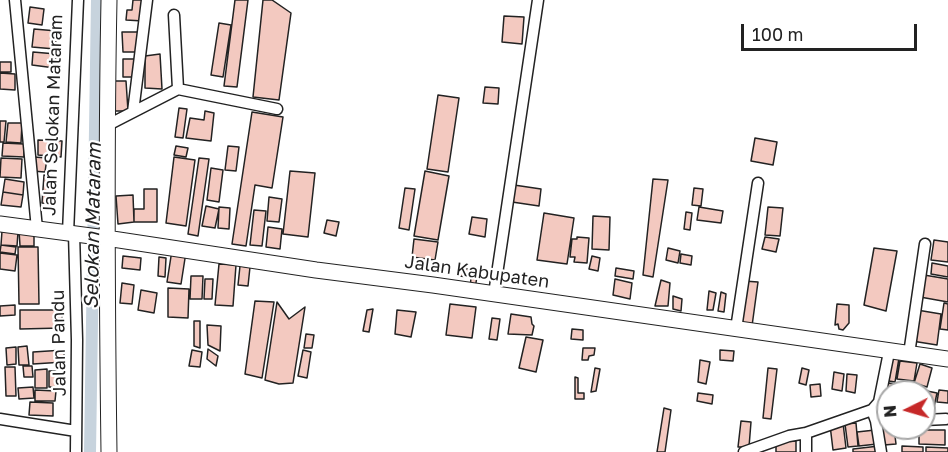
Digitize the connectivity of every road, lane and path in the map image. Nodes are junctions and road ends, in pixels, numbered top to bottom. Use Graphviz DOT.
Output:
graph roads {
  1 [pos="15,0"];
  2 [pos="78,0"];
  3 [pos="109,0"];
  4 [pos="147,0"];
  5 [pos="538,0"];
  6 [pos="174,15"];
  7 [pos="178,89"];
  8 [pos="277,109"];
  9 [pos="133,112"];
  10 [pos="106,126"];
  11 [pos="758,183"];
  12 [pos="0,224"];
  13 [pos="37,229"];
  14 [pos="72,233"];
  15 [pos="104,237"];
  16 [pos="925,244"];
  17 [pos="494,294"];
  18 [pos="736,329"];
  19 [pos="890,352"];
  20 [pos="909,354"];
  21 [pos="948,359"];
  22 [pos="874,416"];
  23 [pos="0,419"];
  24 [pos="936,419"];
  25 [pos="946,419"];
  26 [pos="76,431"];
  27 [pos="806,433"];
  28 [pos="76,452"];
  29 [pos="109,452"];
  30 [pos="744,452"];
  31 [pos="806,452"];
  32 [pos="881,452"];
  1 -- 13 [label="street"];
  2 -- 14 [label="street, Jalan Selokan Mataram"];
  3 -- 10 [label="main road"];
  4 -- 9 [label="street"];
  5 -- 17 [label="street"];
  6 -- 7 [label="street"];
  7 -- 8 [label="street"];
  7 -- 9 [label="street"];
  9 -- 10 [label="street"];
  10 -- 15 [label="main road"];
  11 -- 18 [label="street"];
  12 -- 13 [label="main road, Jalan Kabupaten"];
  13 -- 14 [label="main road, Jalan Kabupaten"];
  14 -- 15 [label="main road, Jalan Kabupaten"];
  14 -- 26 [label="street, Jalan Pandu"];
  15 -- 17 [label="main road, Jalan Kabupaten"];
  15 -- 29 [label="main road"];
  16 -- 20 [label="street"];
  17 -- 18 [label="main road, Jalan Kabupaten"];
  18 -- 19 [label="main road, Jalan Kabupaten"];
  19 -- 20 [label="main road, Jalan Kabupaten"];
  19 -- 22 [label="street"];
  20 -- 21 [label="main road, Jalan Kabupaten"];
  22 -- 27 [label="street"];
  22 -- 32 [label="street"];
  23 -- 26 [label="street"];
  24 -- 25 [label="street"];
  26 -- 28 [label="street, Jalan Pandu"];
  27 -- 30 [label="street"];
  27 -- 31 [label="street"];
}
